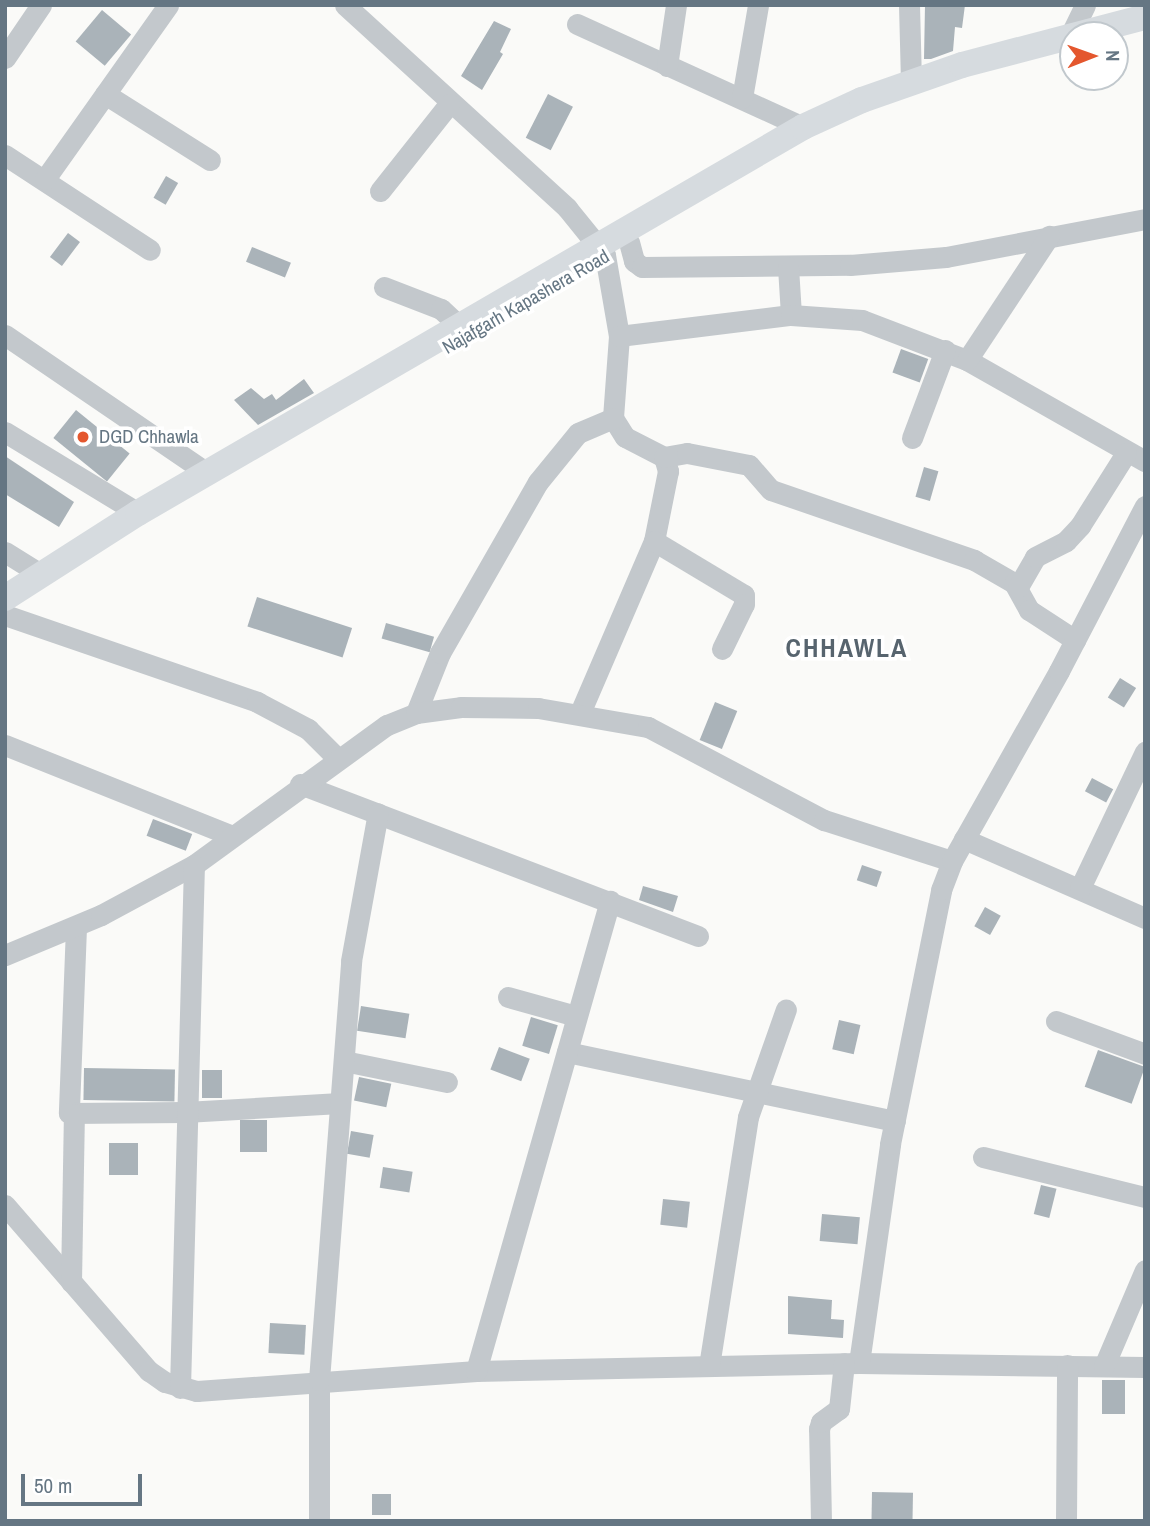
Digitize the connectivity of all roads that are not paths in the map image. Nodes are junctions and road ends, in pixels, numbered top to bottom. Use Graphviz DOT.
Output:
graph roads {
  1 [pos="167,5"];
  2 [pos="345,5"];
  3 [pos="676,5"];
  4 [pos="758,5"];
  5 [pos="909,5"];
  6 [pos="34,8"];
  7 [pos="577,24"];
  8 [pos="1059,44"];
  9 [pos="1059,45"];
  10 [pos="5,58"];
  11 [pos="667,66"];
  12 [pos="911,82"];
  13 [pos="105,94"];
  14 [pos="742,98"];
  15 [pos="449,104"];
  16 [pos="803,128"];
  17 [pos="5,155"];
  18 [pos="210,160"];
  19 [pos="45,179"];
  20 [pos="380,191"];
  21 [pos="1145,219"];
  22 [pos="1049,236"];
  23 [pos="629,242"];
  24 [pos="149,250"];
  25 [pos="601,250"];
  26 [pos="788,267"];
  27 [pos="384,287"];
  28 [pos="791,316"];
  29 [pos="458,325"];
  30 [pos="5,335"];
  31 [pos="619,336"];
  32 [pos="945,350"];
  33 [pos="967,360"];
  34 [pos="613,418"];
  35 [pos="5,432"];
  36 [pos="912,438"];
  37 [pos="664,457"];
  38 [pos="1135,457"];
  39 [pos="207,472"];
  40 [pos="1145,506"];
  41 [pos="138,513"];
  42 [pos="654,541"];
  43 [pos="5,552"];
  44 [pos="42,575"];
  45 [pos="1018,587"];
  46 [pos="5,598"];
  47 [pos="5,614"];
  48 [pos="1075,640"];
  49 [pos="722,649"];
  50 [pos="416,713"];
  51 [pos="580,713"];
  52 [pos="5,745"];
  53 [pos="1145,752"];
  54 [pos="336,757"];
  55 [pos="300,784"];
  56 [pos="378,813"];
  57 [pos="232,836"];
  58 [pos="964,839"];
  59 [pos="952,861"];
  60 [pos="194,865"];
  61 [pos="1080,888"];
  62 [pos="610,901"];
  63 [pos="1145,918"];
  64 [pos="76,927"];
  65 [pos="698,936"];
  66 [pos="5,955"];
  67 [pos="508,997"];
  68 [pos="786,1009"];
  69 [pos="576,1016"];
  70 [pos="1056,1021"];
  71 [pos="567,1052"];
  72 [pos="1145,1055"];
  73 [pos="344,1060"];
  74 [pos="447,1082"];
  75 [pos="754,1095"];
  76 [pos="340,1103"];
  77 [pos="185,1112"];
  78 [pos="74,1114"];
  79 [pos="895,1121"];
  80 [pos="983,1157"];
  81 [pos="1145,1197"];
  82 [pos="5,1205"];
  83 [pos="1145,1270"];
  84 [pos="71,1282"];
  85 [pos="851,1363"];
  86 [pos="1067,1365"];
  87 [pos="709,1366"];
  88 [pos="1104,1366"];
  89 [pos="1145,1367"];
  90 [pos="476,1371"];
  91 [pos="320,1380"];
  92 [pos="180,1388"];
  93 [pos="319,1521"];
  94 [pos="821,1521"];
  95 [pos="1066,1521"];
  1 -- 13 [label="street"];
  2 -- 15 [label="street"];
  3 -- 11 [label="street"];
  4 -- 14 [label="street"];
  5 -- 12 [label="street"];
  6 -- 10 [label="street"];
  7 -- 11 [label="street"];
  8 -- 12 [label="main road"];
  9 -- 23 [label="main road, Najafgarh Kapashera Road"];
  11 -- 14 [label="street"];
  12 -- 16 [label="main road"];
  13 -- 18 [label="street"];
  13 -- 19 [label="street"];
  14 -- 16 [label="street"];
  15 -- 20 [label="street"];
  15 -- 25 [label="street"];
  16 -- 25 [label="main road"];
  17 -- 19 [label="street"];
  19 -- 24 [label="street"];
  21 -- 22 [label="street"];
  22 -- 26 [label="street"];
  22 -- 33 [label="street"];
  23 -- 25 [label="main road, Najafgarh Kapashera Road"];
  23 -- 26 [label="street"];
  25 -- 29 [label="main road"];
  25 -- 31 [label="street"];
  25 -- 47 [label="main road, Najafgarh Kapashera Road"];
  26 -- 28 [label="street"];
  27 -- 29 [label="street"];
  28 -- 31 [label="street"];
  28 -- 32 [label="street"];
  29 -- 39 [label="main road"];
  30 -- 39 [label="street"];
  31 -- 34 [label="street"];
  32 -- 33 [label="street"];
  32 -- 36 [label="street"];
  33 -- 38 [label="street"];
  34 -- 37 [label="street"];
  34 -- 50 [label="street"];
  35 -- 41 [label="street"];
  37 -- 42 [label="street"];
  37 -- 45 [label="street"];
  38 -- 45 [label="street"];
  39 -- 41 [label="main road"];
  40 -- 48 [label="street"];
  41 -- 44 [label="main road"];
  42 -- 49 [label="street"];
  42 -- 51 [label="street"];
  43 -- 44 [label="street"];
  44 -- 46 [label="main road"];
  45 -- 48 [label="street"];
  47 -- 54 [label="street"];
  48 -- 58 [label="street"];
  50 -- 51 [label="street"];
  50 -- 54 [label="street"];
  51 -- 59 [label="street"];
  52 -- 57 [label="street"];
  53 -- 61 [label="street"];
  54 -- 55 [label="street"];
  55 -- 56 [label="street"];
  55 -- 57 [label="street"];
  56 -- 62 [label="street"];
  56 -- 73 [label="street"];
  57 -- 60 [label="street"];
  58 -- 59 [label="street"];
  58 -- 61 [label="street"];
  59 -- 79 [label="street"];
  60 -- 64 [label="street"];
  60 -- 77 [label="street"];
  61 -- 63 [label="street"];
  62 -- 65 [label="street"];
  62 -- 69 [label="street"];
  64 -- 66 [label="street"];
  64 -- 78 [label="street"];
  67 -- 69 [label="street"];
  68 -- 75 [label="street"];
  69 -- 71 [label="street"];
  70 -- 72 [label="street"];
  71 -- 75 [label="street"];
  71 -- 90 [label="street"];
  73 -- 74 [label="street"];
  73 -- 76 [label="street"];
  75 -- 79 [label="street"];
  75 -- 87 [label="street"];
  76 -- 77 [label="street"];
  76 -- 91 [label="street"];
  77 -- 78 [label="street"];
  77 -- 92 [label="street"];
  78 -- 84 [label="street"];
  79 -- 85 [label="street"];
  80 -- 81 [label="street"];
  82 -- 84 [label="street"];
  83 -- 88 [label="street"];
  84 -- 92 [label="street"];
  85 -- 86 [label="street"];
  85 -- 87 [label="street"];
  85 -- 94 [label="street"];
  86 -- 88 [label="street"];
  86 -- 95 [label="street"];
  87 -- 90 [label="street"];
  88 -- 89 [label="street"];
  90 -- 91 [label="street"];
  91 -- 92 [label="street"];
  91 -- 93 [label="street"];
}
